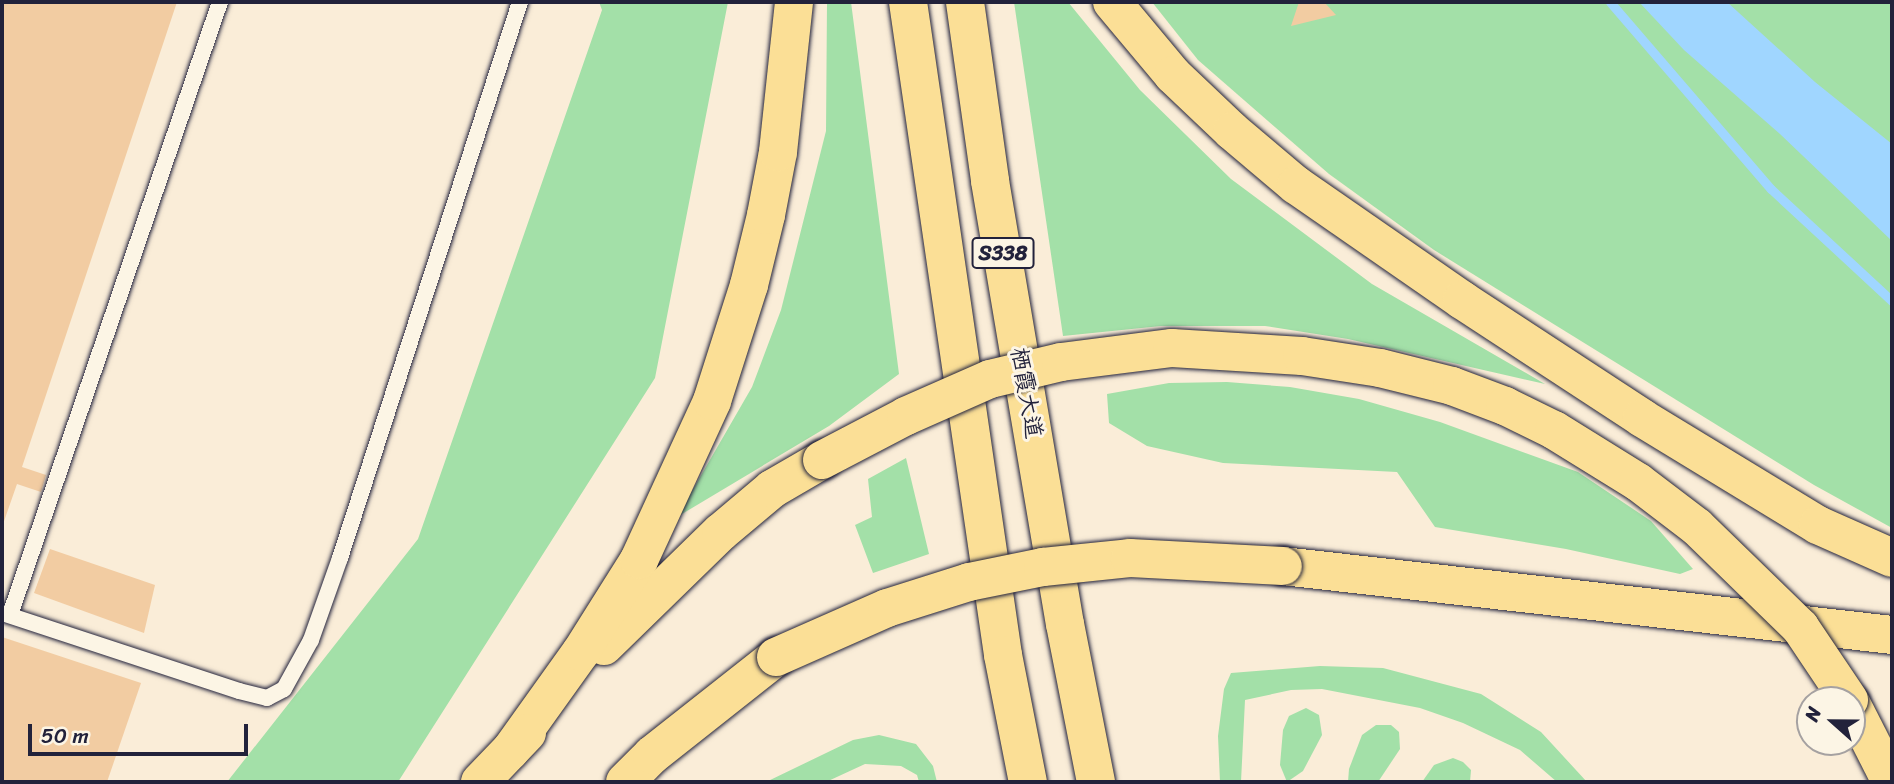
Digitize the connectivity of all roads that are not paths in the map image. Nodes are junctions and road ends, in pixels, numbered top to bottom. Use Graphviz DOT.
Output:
graph roads {
  1 [pos="220,2"];
  2 [pos="520,2"];
  3 [pos="794,2"];
  4 [pos="908,2"];
  5 [pos="965,2"];
  6 [pos="1112,2"];
  7 [pos="1045,503"];
  8 [pos="1892,558"];
  9 [pos="6,614"];
  10 [pos="1892,635"];
  11 [pos="1003,655"];
  12 [pos="1840,686"];
  13 [pos="1866,733"];
  14 [pos="510,751"];
  15 [pos="480,782"];
  16 [pos="625,782"];
  17 [pos="1014,782"];
  18 [pos="1028,782"];
  19 [pos="1096,782"];
  20 [pos="1115,782"];
  21 [pos="1891,782"];
  1 -- 9 [label="lane"];
  2 -- 9 [label="lane"];
  3 -- 14 [label="highway"];
  4 -- 11 [label="highway, S338"];
  5 -- 7 [label="highway, 栖霞大道 / S338"];
  6 -- 8 [label="highway"];
  7 -- 19 [label="highway, 栖霞大道"];
  7 -- 20 [label="highway"];
  10 -- 16 [label="highway, bridge"];
  11 -- 17 [label="highway"];
  11 -- 18 [label="highway"];
  12 -- 14 [label="highway, bridge"];
  13 -- 21 [label="highway"];
  14 -- 15 [label="highway"];
}
